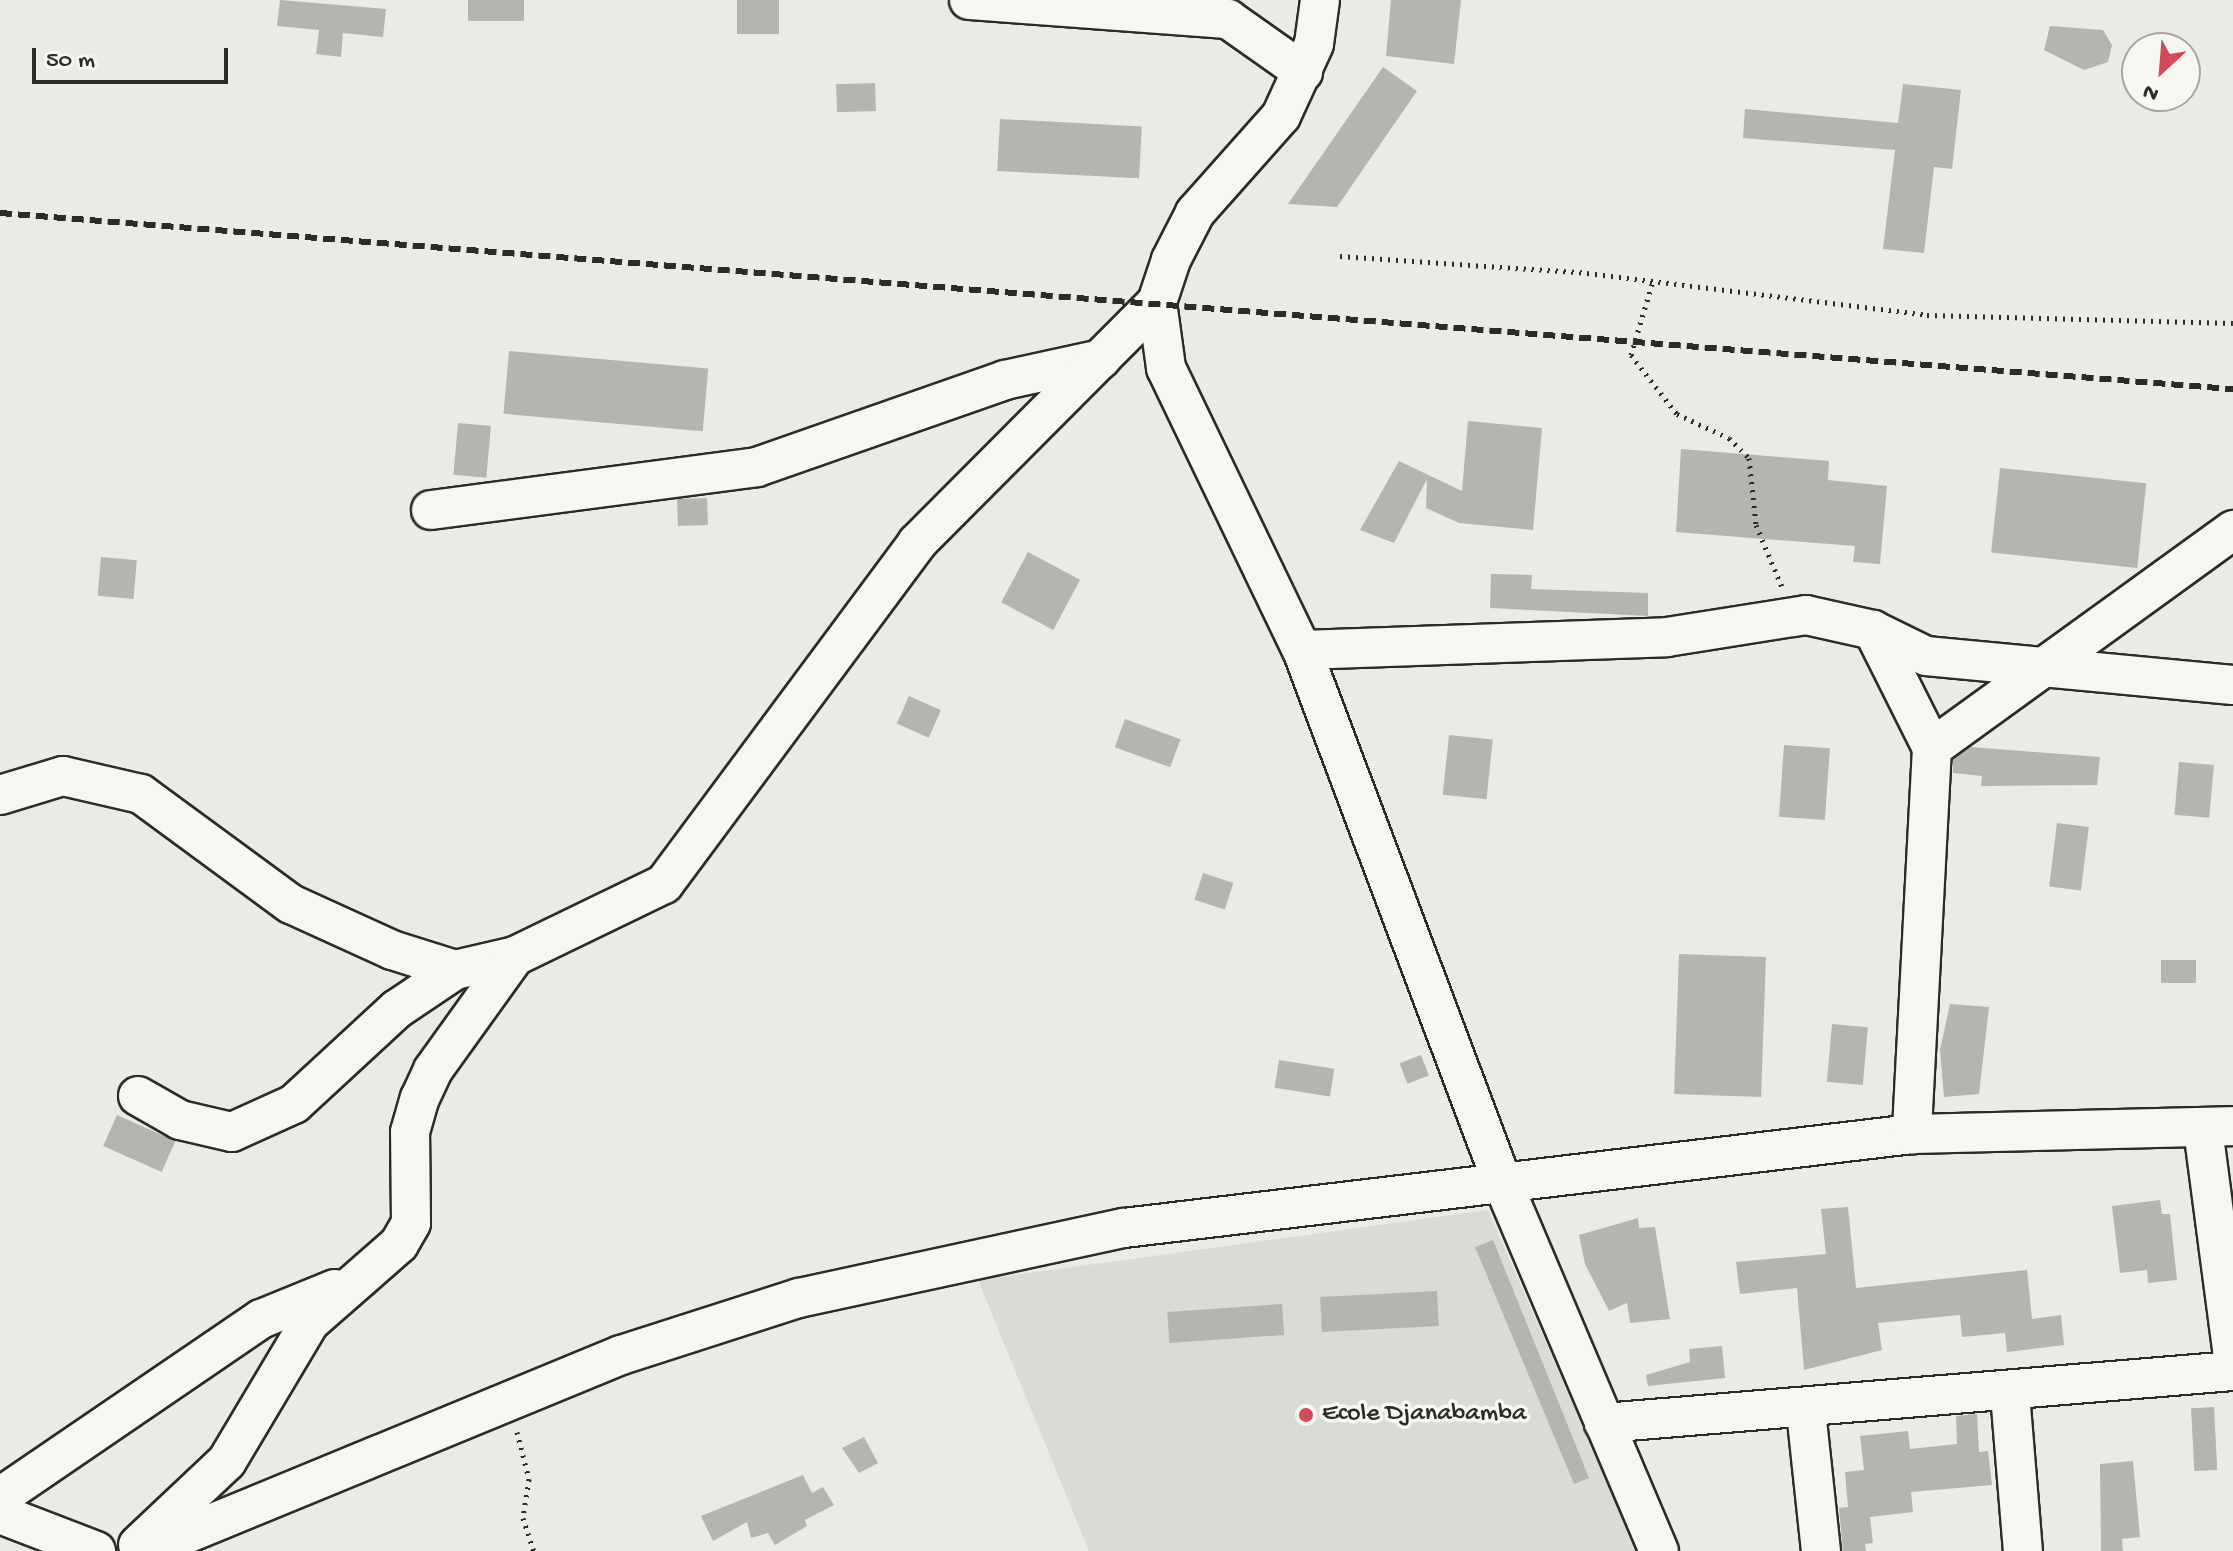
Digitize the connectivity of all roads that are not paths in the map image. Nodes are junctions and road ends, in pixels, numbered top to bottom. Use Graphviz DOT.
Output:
graph roads {
  1 [pos="969,0"];
  2 [pos="1320,0"];
  3 [pos="1149,7"];
  4 [pos="1303,72"];
  5 [pos="1157,302"];
  6 [pos="1101,359"];
  7 [pos="431,510"];
  8 [pos="2233,530"];
  9 [pos="1873,630"];
  10 [pos="1302,650"];
  11 [pos="2037,667"];
  12 [pos="2233,685"];
  13 [pos="1932,748"];
  14 [pos="0,795"];
  15 [pos="515,956"];
  16 [pos="455,970"];
  17 [pos="138,1096"];
  18 [pos="2218,1127"];
  19 [pos="1912,1134"];
  20 [pos="1501,1179"];
  21 [pos="342,1286"];
  22 [pos="2233,1356"];
  23 [pos="2233,1371"];
  24 [pos="2010,1394"];
  25 [pos="1806,1411"];
  26 [pos="1604,1423"];
  27 [pos="0,1497"];
  28 [pos="0,1514"];
  29 [pos="96,1551"];
  30 [pos="132,1551"];
  31 [pos="145,1551"];
  32 [pos="1659,1551"];
  33 [pos="1821,1551"];
  34 [pos="2023,1551"];
  1 -- 3 [label="street"];
  2 -- 4 [label="street"];
  3 -- 4 [label="street"];
  4 -- 5 [label="street"];
  5 -- 6 [label="street"];
  5 -- 10 [label="street"];
  6 -- 7 [label="street"];
  6 -- 15 [label="street"];
  8 -- 11 [label="street"];
  9 -- 10 [label="street"];
  9 -- 11 [label="street"];
  9 -- 13 [label="street"];
  10 -- 20 [label="street"];
  11 -- 12 [label="street"];
  11 -- 13 [label="street"];
  13 -- 19 [label="street"];
  14 -- 16 [label="street"];
  15 -- 16 [label="street"];
  15 -- 21 [label="street"];
  16 -- 17 [label="street"];
  18 -- 19 [label="street"];
  18 -- 22 [label="street"];
  19 -- 20 [label="street"];
  20 -- 26 [label="street"];
  20 -- 31 [label="street"];
  21 -- 27 [label="street"];
  21 -- 30 [label="street"];
  23 -- 24 [label="street"];
  24 -- 25 [label="street"];
  24 -- 34 [label="street"];
  25 -- 26 [label="street"];
  25 -- 33 [label="street"];
  26 -- 32 [label="street"];
  28 -- 29 [label="street"];
}
